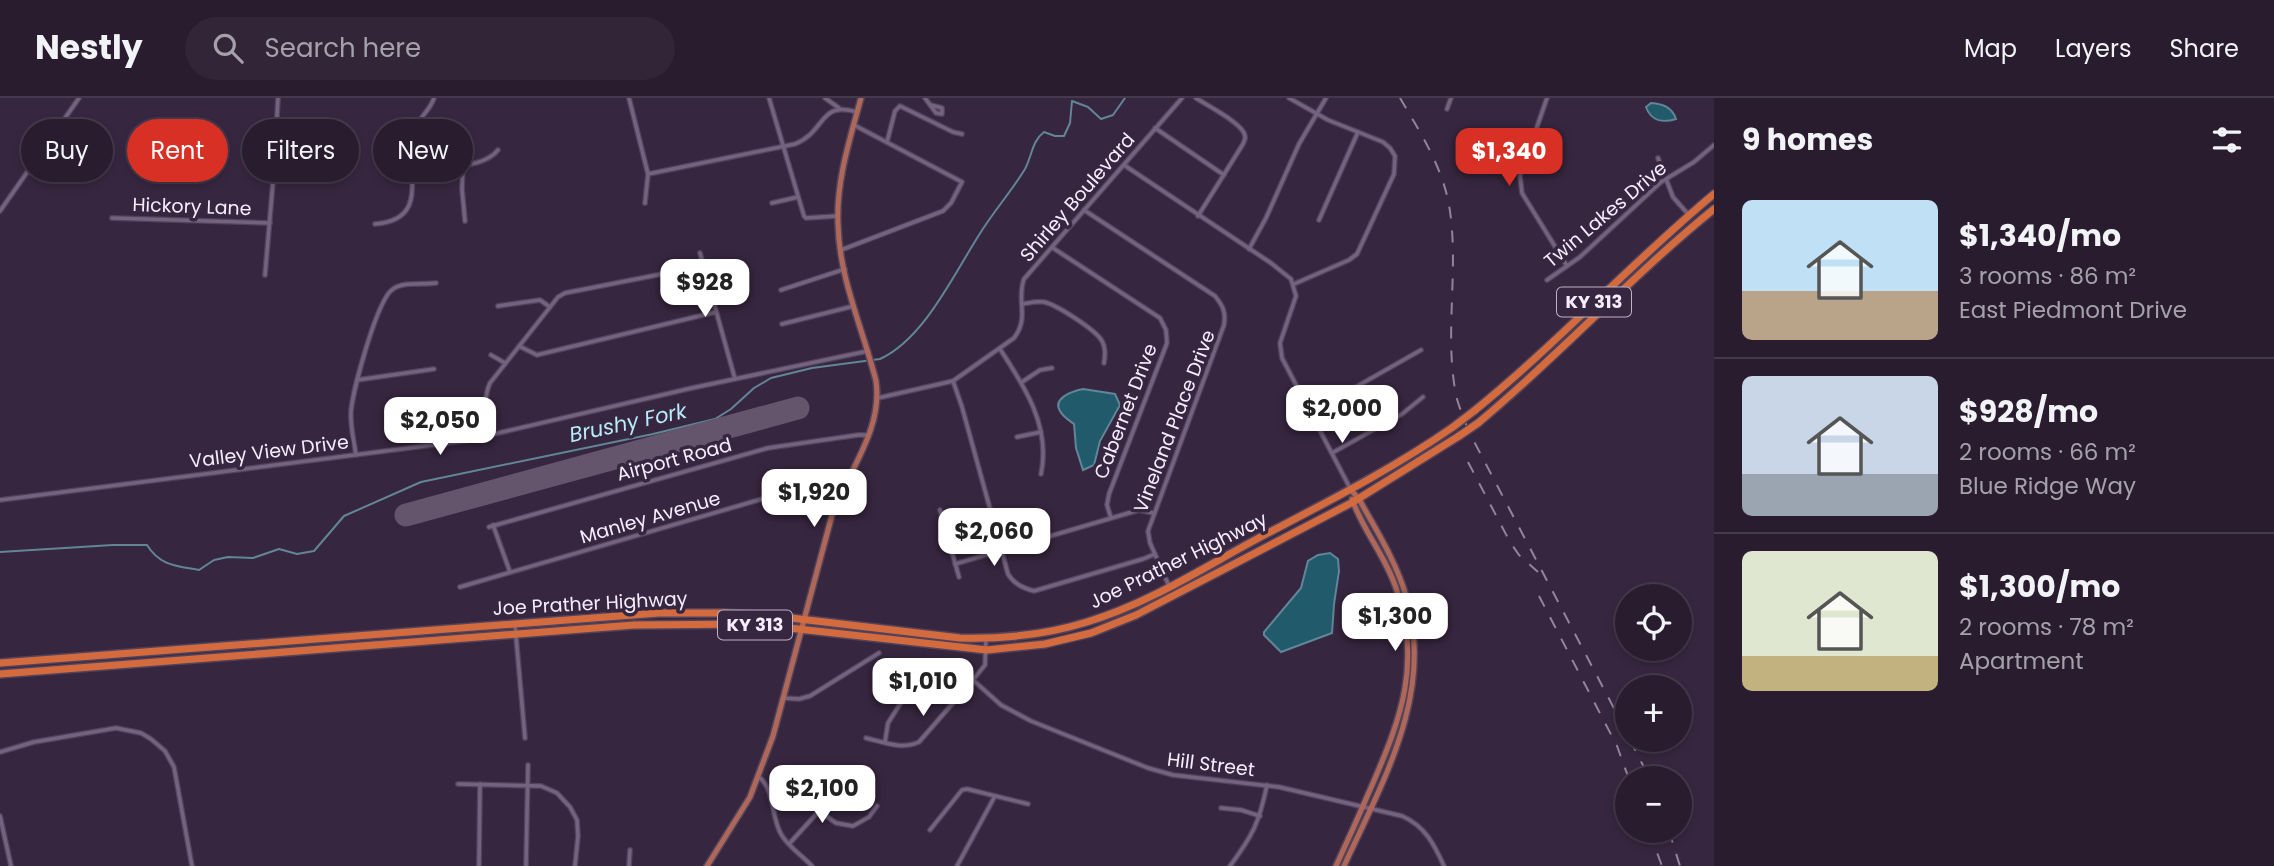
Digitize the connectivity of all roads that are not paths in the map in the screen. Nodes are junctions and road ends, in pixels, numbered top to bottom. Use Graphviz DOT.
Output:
graph roads {
  1 [pos="79,98"];
  2 [pos="278,98"];
  3 [pos="434,98"];
  4 [pos="629,98"];
  5 [pos="769,98"];
  6 [pos="825,98"];
  7 [pos="861,98"];
  8 [pos="925,98"];
  9 [pos="1182,98"];
  10 [pos="1196,98"];
  11 [pos="1289,98"];
  12 [pos="1326,98"];
  13 [pos="1451,98"];
  14 [pos="1546,98"];
  15 [pos="931,105"];
  16 [pos="839,108"];
  17 [pos="1447,110"];
  18 [pos="857,112"];
  19 [pos="1317,114"];
  20 [pos="422,119"];
  21 [pos="854,125"];
  22 [pos="1155,128"];
  23 [pos="1357,132"];
  24 [pos="962,134"];
  25 [pos="887,142"];
  26 [pos="1714,145"];
  27 [pos="784,147"];
  28 [pos="498,150"];
  29 [pos="1658,158"];
  30 [pos="473,163"];
  31 [pos="1124,165"];
  32 [pos="648,174"];
  33 [pos="1224,175"];
  34 [pos="1667,178"];
  35 [pos="412,182"];
  36 [pos="463,182"];
  37 [pos="1714,194"];
  38 [pos="798,197"];
  39 [pos="645,203"];
  40 [pos="772,204"];
  41 [pos="1714,208"];
  42 [pos="1084,210"];
  43 [pos="0,211"];
  44 [pos="1689,215"];
  45 [pos="838,216"];
  46 [pos="1198,216"];
  47 [pos="112,218"];
  48 [pos="1319,220"];
  49 [pos="465,221"];
  50 [pos="270,223"];
  51 [pos="375,225"];
  52 [pos="1052,247"];
  53 [pos="1248,249"];
  54 [pos="840,250"];
  55 [pos="700,253"];
  56 [pos="703,266"];
  57 [pos="1567,267"];
  58 [pos="845,269"];
  59 [pos="265,275"];
  60 [pos="1547,281"];
  61 [pos="436,284"];
  62 [pos="1294,284"];
  63 [pos="781,290"];
  64 [pos="1022,304"];
  65 [pos="498,306"];
  66 [pos="855,306"];
  67 [pos="550,307"];
  68 [pos="716,312"];
  69 [pos="782,324"];
  70 [pos="519,346"];
  71 [pos="1000,349"];
  72 [pos="1421,350"];
  73 [pos="869,354"];
  74 [pos="491,355"];
  75 [pos="505,363"];
  76 [pos="1104,363"];
  77 [pos="1052,368"];
  78 [pos="434,369"];
  79 [pos="734,379"];
  80 [pos="357,380"];
  81 [pos="953,381"];
  82 [pos="1022,382"];
  83 [pos="1423,397"];
  84 [pos="877,398"];
  85 [pos="1310,413"];
  86 [pos="1041,432"];
  87 [pos="492,435"];
  88 [pos="869,435"];
  89 [pos="1017,438"];
  90 [pos="1332,453"];
  91 [pos="356,455"];
  92 [pos="1041,474"];
  93 [pos="848,477"];
  94 [pos="1351,490"];
  95 [pos="0,499"];
  96 [pos="1356,501"];
  97 [pos="940,510"];
  98 [pos="1153,513"];
  99 [pos="1111,518"];
  100 [pos="1002,550"];
  101 [pos="1155,554"];
  102 [pos="955,564"];
  103 [pos="510,572"];
  104 [pos="959,577"];
  105 [pos="1169,586"];
  106 [pos="460,587"];
  107 [pos="804,619"];
  108 [pos="515,623"];
  109 [pos="801,630"];
  110 [pos="516,633"];
  111 [pos="986,639"];
  112 [pos="987,650"];
  113 [pos="879,653"];
  114 [pos="0,663"];
  115 [pos="958,664"];
  116 [pos="0,674"];
  117 [pos="916,679"];
  118 [pos="973,680"];
  119 [pos="783,698"];
  120 [pos="525,738"];
  121 [pos="866,738"];
  122 [pos="885,742"];
  123 [pos="0,752"];
  124 [pos="528,765"];
  125 [pos="759,777"];
  126 [pos="458,784"];
  127 [pos="480,784"];
  128 [pos="1267,785"];
  129 [pos="527,786"];
  130 [pos="834,788"];
  131 [pos="995,796"];
  132 [pos="1028,804"];
  133 [pos="877,806"];
  134 [pos="1367,806"];
  135 [pos="1221,808"];
  136 [pos="819,811"];
  137 [pos="0,816"];
  138 [pos="1260,816"];
  139 [pos="930,830"];
  140 [pos="789,844"];
  141 [pos="630,850"];
  142 [pos="11,866"];
  143 [pos="192,866"];
  144 [pos="479,866"];
  145 [pos="526,866"];
  146 [pos="575,866"];
  147 [pos="629,866"];
  148 [pos="708,866"];
  149 [pos="812,866"];
  150 [pos="957,866"];
  151 [pos="1230,866"];
  152 [pos="1336,866"];
  153 [pos="1344,866"];
  154 [pos="1444,866"];
  1 -- 43 [label="street"];
  2 -- 50 [label="street"];
  3 -- 20 [label="street"];
  4 -- 32 [label="street"];
  5 -- 27 [label="street"];
  6 -- 16 [label="street"];
  7 -- 18 [label="main road"];
  8 -- 15 [label="street"];
  9 -- 22 [label="street, Shirley Boulevard"];
  10 -- 33 [label="street"];
  11 -- 19 [label="street"];
  12 -- 19 [label="street"];
  13 -- 17 [label="street"];
  14 -- 57 [label="street"];
  16 -- 18 [label="street"];
  16 -- 27 [label="street"];
  18 -- 21 [label="main road"];
  19 -- 23 [label="street"];
  19 -- 53 [label="street"];
  21 -- 25 [label="street"];
  21 -- 45 [label="main road"];
  22 -- 31 [label="street, Shirley Boulevard"];
  22 -- 33 [label="street"];
  23 -- 48 [label="street"];
  23 -- 62 [label="street"];
  24 -- 25 [label="street"];
  25 -- 54 [label="street"];
  26 -- 34 [label="street, Twin Lakes Drive"];
  27 -- 32 [label="street"];
  27 -- 38 [label="street"];
  28 -- 30 [label="street"];
  29 -- 34 [label="street"];
  31 -- 42 [label="street, Shirley Boulevard"];
  31 -- 46 [label="street"];
  32 -- 39 [label="street"];
  33 -- 46 [label="street"];
  34 -- 44 [label="street"];
  34 -- 57 [label="street, Twin Lakes Drive"];
  35 -- 51 [label="street"];
  36 -- 49 [label="street"];
  37 -- 44 [label="highway, Joe Prather Highway / KY 313"];
  38 -- 40 [label="street"];
  38 -- 45 [label="street"];
  41 -- 96 [label="highway, Joe Prather Highway / KY 313, bridge"];
  42 -- 52 [label="street, Shirley Boulevard"];
  42 -- 98 [label="street, Vineland Place Drive"];
  44 -- 94 [label="highway, Joe Prather Highway / KY 313, bridge"];
  45 -- 54 [label="main road"];
  46 -- 53 [label="street"];
  47 -- 50 [label="street, Hickory Lane"];
  50 -- 59 [label="street"];
  52 -- 64 [label="street, Shirley Boulevard"];
  52 -- 99 [label="street, Cabernet Drive"];
  53 -- 62 [label="street"];
  54 -- 58 [label="main road"];
  55 -- 56 [label="street"];
  56 -- 67 [label="street"];
  56 -- 68 [label="street"];
  57 -- 60 [label="street, Twin Lakes Drive"];
  58 -- 63 [label="street"];
  58 -- 66 [label="main road"];
  61 -- 80 [label="street"];
  62 -- 85 [label="street"];
  64 -- 71 [label="street, Shirley Boulevard"];
  64 -- 76 [label="street"];
  65 -- 67 [label="street"];
  66 -- 69 [label="street"];
  66 -- 73 [label="main road"];
  67 -- 70 [label="street"];
  68 -- 70 [label="street"];
  68 -- 79 [label="street"];
  70 -- 75 [label="street"];
  71 -- 81 [label="street, Shirley Boulevard"];
  71 -- 82 [label="street"];
  72 -- 85 [label="street"];
  73 -- 79 [label="street, Valley View Drive"];
  73 -- 84 [label="main road"];
  74 -- 75 [label="street"];
  75 -- 87 [label="street"];
  77 -- 82 [label="street"];
  78 -- 80 [label="street"];
  79 -- 87 [label="street, Valley View Drive"];
  80 -- 91 [label="street"];
  81 -- 84 [label="street, Shirley Boulevard"];
  81 -- 100 [label="street"];
  82 -- 86 [label="street"];
  83 -- 90 [label="street"];
  84 -- 88 [label="main road"];
  85 -- 90 [label="street"];
  86 -- 89 [label="street"];
  86 -- 92 [label="street"];
  87 -- 91 [label="street, Valley View Drive"];
  88 -- 93 [label="main road"];
  88 -- 103 [label="street, Airport Road"];
  90 -- 94 [label="street"];
  91 -- 95 [label="street, Valley View Drive"];
  93 -- 103 [label="street, Manley Avenue"];
  93 -- 107 [label="main road"];
  94 -- 96 [label="main road"];
  94 -- 105 [label="highway, Joe Prather Highway / KY 313"];
  96 -- 112 [label="highway, Joe Prather Highway / KY 313"];
  96 -- 134 [label="main road"];
  97 -- 102 [label="street"];
  98 -- 99 [label="street"];
  98 -- 101 [label="street, Vineland Place Drive"];
  99 -- 100 [label="street"];
  100 -- 101 [label="street"];
  100 -- 102 [label="street"];
  101 -- 105 [label="street, Vineland Place Drive"];
  102 -- 104 [label="street"];
  103 -- 106 [label="street, Manley Avenue"];
  105 -- 111 [label="highway, Joe Prather Highway / KY 313"];
  107 -- 108 [label="highway, Joe Prather Highway / KY 313"];
  107 -- 109 [label="main road"];
  107 -- 111 [label="highway, Joe Prather Highway / KY 313"];
  108 -- 110 [label="street"];
  108 -- 114 [label="highway, Joe Prather Highway / KY 313"];
  109 -- 110 [label="highway, Joe Prather Highway / KY 313"];
  109 -- 112 [label="highway, Joe Prather Highway / KY 313"];
  109 -- 119 [label="main road"];
  110 -- 116 [label="highway, Joe Prather Highway / KY 313"];
  110 -- 120 [label="street"];
  111 -- 112 [label="street"];
  112 -- 118 [label="street"];
  113 -- 119 [label="street"];
  115 -- 118 [label="street, Hill Street"];
  117 -- 122 [label="street"];
  118 -- 122 [label="street"];
  118 -- 128 [label="street, Hill Street"];
  119 -- 125 [label="main road"];
  121 -- 122 [label="street"];
  123 -- 143 [label="street"];
  124 -- 129 [label="street"];
  125 -- 140 [label="street"];
  125 -- 148 [label="main road"];
  126 -- 127 [label="street"];
  127 -- 129 [label="street"];
  127 -- 144 [label="street"];
  128 -- 134 [label="street, Hill Street"];
  128 -- 138 [label="street"];
  129 -- 145 [label="street"];
  129 -- 146 [label="street"];
  130 -- 136 [label="street"];
  131 -- 132 [label="street"];
  131 -- 139 [label="street"];
  131 -- 150 [label="street"];
  133 -- 136 [label="street"];
  134 -- 152 [label="main road"];
  134 -- 153 [label="main road"];
  134 -- 154 [label="street, Hill Street"];
  135 -- 138 [label="street"];
  136 -- 140 [label="street"];
  137 -- 142 [label="street"];
  138 -- 151 [label="street"];
  140 -- 149 [label="street"];
  141 -- 147 [label="street"];
}
